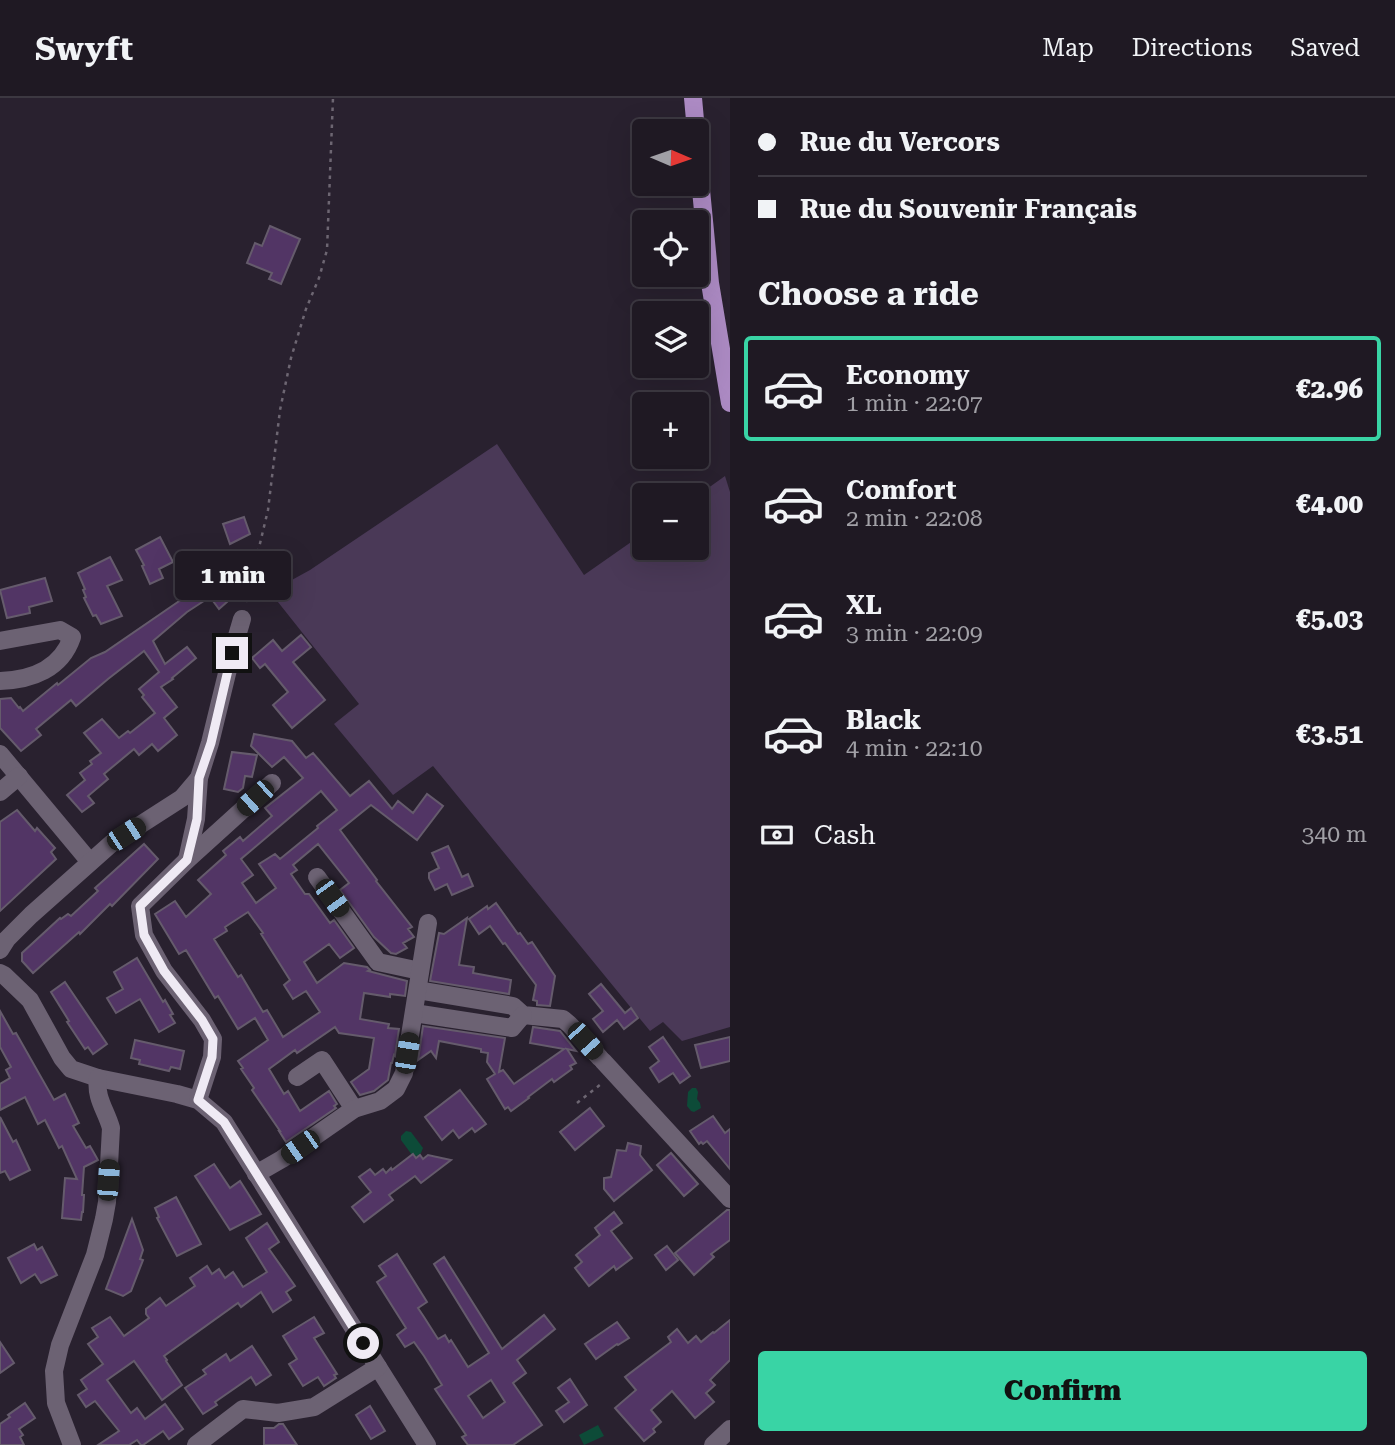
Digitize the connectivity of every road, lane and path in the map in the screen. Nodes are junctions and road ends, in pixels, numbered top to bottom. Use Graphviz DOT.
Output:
graph roads {
  1 [pos="332,98"];
  2 [pos="693,98"];
  3 [pos="695,119"];
  4 [pos="702,196"];
  5 [pos="730,403"];
  6 [pos="242,619"];
  7 [pos="0,641"];
  8 [pos="0,681"];
  9 [pos="0,754"];
  10 [pos="19,776"];
  11 [pos="199,778"];
  12 [pos="272,783"];
  13 [pos="0,792"];
  14 [pos="187,860"];
  15 [pos="90,862"];
  16 [pos="317,877"];
  17 [pos="428,923"];
  18 [pos="0,950"];
  19 [pos="420,971"];
  20 [pos="0,973"];
  21 [pos="418,990"];
  22 [pos="414,1013"];
  23 [pos="523,1015"];
  24 [pos="606,1064"];
  25 [pos="297,1077"];
  26 [pos="97,1078"];
  27 [pos="198,1100"];
  28 [pos="577,1103"];
  29 [pos="354,1109"];
  30 [pos="256,1174"];
  31 [pos="730,1199"];
  32 [pos="378,1367"];
  33 [pos="730,1429"];
  34 [pos="67,1443"];
  35 [pos="196,1445"];
  36 [pos="427,1445"];
  37 [pos="713,1445"];
  1 -- 6 [label="path"];
  2 -- 3 [label="main road"];
  4 -- 5 [label="main road"];
  6 -- 11 [label="street"];
  7 -- 8 [label="street"];
  9 -- 10 [label="street"];
  10 -- 13 [label="street"];
  10 -- 15 [label="street"];
  11 -- 14 [label="street"];
  11 -- 15 [label="street"];
  12 -- 14 [label="street"];
  14 -- 27 [label="street"];
  15 -- 18 [label="street"];
  16 -- 19 [label="street"];
  17 -- 19 [label="street"];
  19 -- 21 [label="street"];
  20 -- 26 [label="street"];
  21 -- 22 [label="street"];
  21 -- 23 [label="street"];
  22 -- 23 [label="street"];
  22 -- 29 [label="street"];
  23 -- 24 [label="street"];
  24 -- 28 [label="path"];
  24 -- 31 [label="street"];
  25 -- 29 [label="street"];
  26 -- 27 [label="street"];
  26 -- 34 [label="street"];
  27 -- 30 [label="street"];
  29 -- 30 [label="street"];
  30 -- 32 [label="street"];
  32 -- 35 [label="street"];
  32 -- 36 [label="street"];
  33 -- 37 [label="street"];
}
